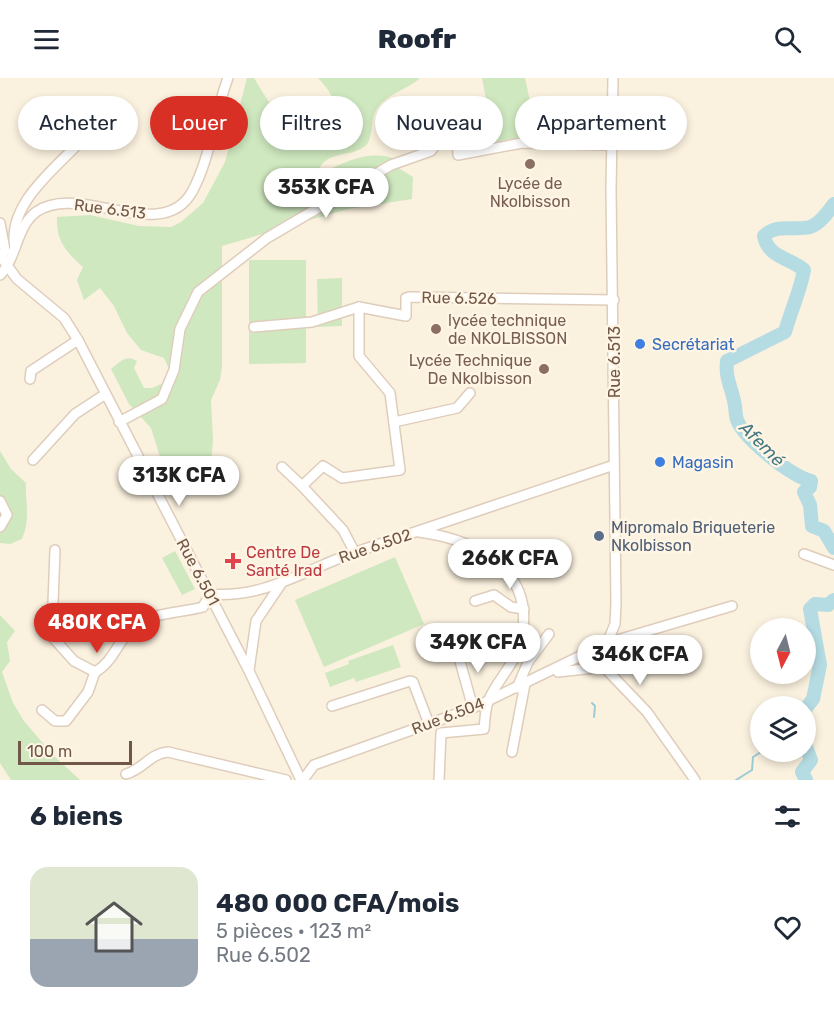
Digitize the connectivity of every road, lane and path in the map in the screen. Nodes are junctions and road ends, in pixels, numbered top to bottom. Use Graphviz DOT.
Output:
graph roads {
  1 [pos="228,78"];
  2 [pos="613,78"];
  3 [pos="612,96"];
  4 [pos="515,144"];
  5 [pos="74,150"];
  6 [pos="611,150"];
  7 [pos="0,223"];
  8 [pos="15,248"];
  9 [pos="1,257"];
  10 [pos="8,267"];
  11 [pos="0,275"];
  12 [pos="614,300"];
  13 [pos="359,307"];
  14 [pos="254,327"];
  15 [pos="78,340"];
  16 [pos="30,380"];
  17 [pos="470,393"];
  18 [pos="104,395"];
  19 [pos="119,422"];
  20 [pos="394,422"];
  21 [pos="33,460"];
  22 [pos="614,465"];
  23 [pos="282,467"];
  24 [pos="302,486"];
  25 [pos="0,501"];
  26 [pos="0,526"];
  27 [pos="417,531"];
  28 [pos="55,550"];
  29 [pos="355,553"];
  30 [pos="804,554"];
  31 [pos="834,565"];
  32 [pos="283,582"];
  33 [pos="210,594"];
  34 [pos="475,601"];
  35 [pos="732,606"];
  36 [pos="524,609"];
  37 [pos="549,634"];
  38 [pos="607,644"];
  39 [pos="456,647"];
  40 [pos="249,671"];
  41 [pos="94,672"];
  42 [pos="549,674"];
  43 [pos="521,686"];
  44 [pos="488,702"];
  45 [pos="332,706"];
  46 [pos="473,708"];
  47 [pos="42,710"];
  48 [pos="429,724"];
  49 [pos="512,752"];
  50 [pos="126,774"];
  51 [pos="286,780"];
  52 [pos="302,780"];
  53 [pos="438,780"];
  54 [pos="696,780"];
  1 -- 8 [label="street, Rue 6.513"];
  2 -- 3 [label="street, Rue 6.513"];
  4 -- 19 [label="street"];
  5 -- 8 [label="street"];
  6 -- 12 [label="street, Rue 6.513"];
  7 -- 9 [label="street, Rue 6.501"];
  8 -- 10 [label="street, Rue 6.513"];
  9 -- 10 [label="street, Rue 6.501"];
  10 -- 11 [label="street"];
  10 -- 15 [label="street, Rue 6.501"];
  12 -- 13 [label="street, Rue 6.526"];
  12 -- 22 [label="street, Rue 6.513"];
  13 -- 14 [label="street, Rue 6.526"];
  13 -- 20 [label="street"];
  15 -- 16 [label="street"];
  15 -- 18 [label="street, Rue 6.501"];
  17 -- 20 [label="street"];
  18 -- 19 [label="street, Rue 6.501"];
  18 -- 21 [label="street"];
  19 -- 33 [label="street, Rue 6.501"];
  20 -- 24 [label="street"];
  22 -- 27 [label="street, Rue 6.502"];
  22 -- 38 [label="street, Rue 6.513"];
  23 -- 24 [label="street"];
  24 -- 29 [label="street"];
  25 -- 26 [label="street"];
  27 -- 29 [label="street, Rue 6.502"];
  27 -- 36 [label="street"];
  28 -- 41 [label="street"];
  29 -- 32 [label="street, Rue 6.502"];
  30 -- 31 [label="street"];
  32 -- 33 [label="street, Rue 6.502"];
  32 -- 40 [label="street"];
  33 -- 40 [label="street, Rue 6.501"];
  33 -- 41 [label="street"];
  34 -- 36 [label="street"];
  35 -- 38 [label="street, Rue 6.504"];
  36 -- 44 [label="street"];
  37 -- 43 [label="street"];
  38 -- 42 [label="street, Rue 6.504"];
  39 -- 46 [label="street"];
  40 -- 52 [label="street, Rue 6.501"];
  41 -- 47 [label="street"];
  42 -- 43 [label="street, Rue 6.504"];
  42 -- 54 [label="street"];
  43 -- 44 [label="street, Rue 6.504"];
  43 -- 49 [label="street"];
  44 -- 46 [label="street, Rue 6.504"];
  44 -- 53 [label="street"];
  45 -- 48 [label="street"];
  46 -- 48 [label="street, Rue 6.504"];
  48 -- 52 [label="street, Rue 6.504"];
  50 -- 51 [label="street"];
}
